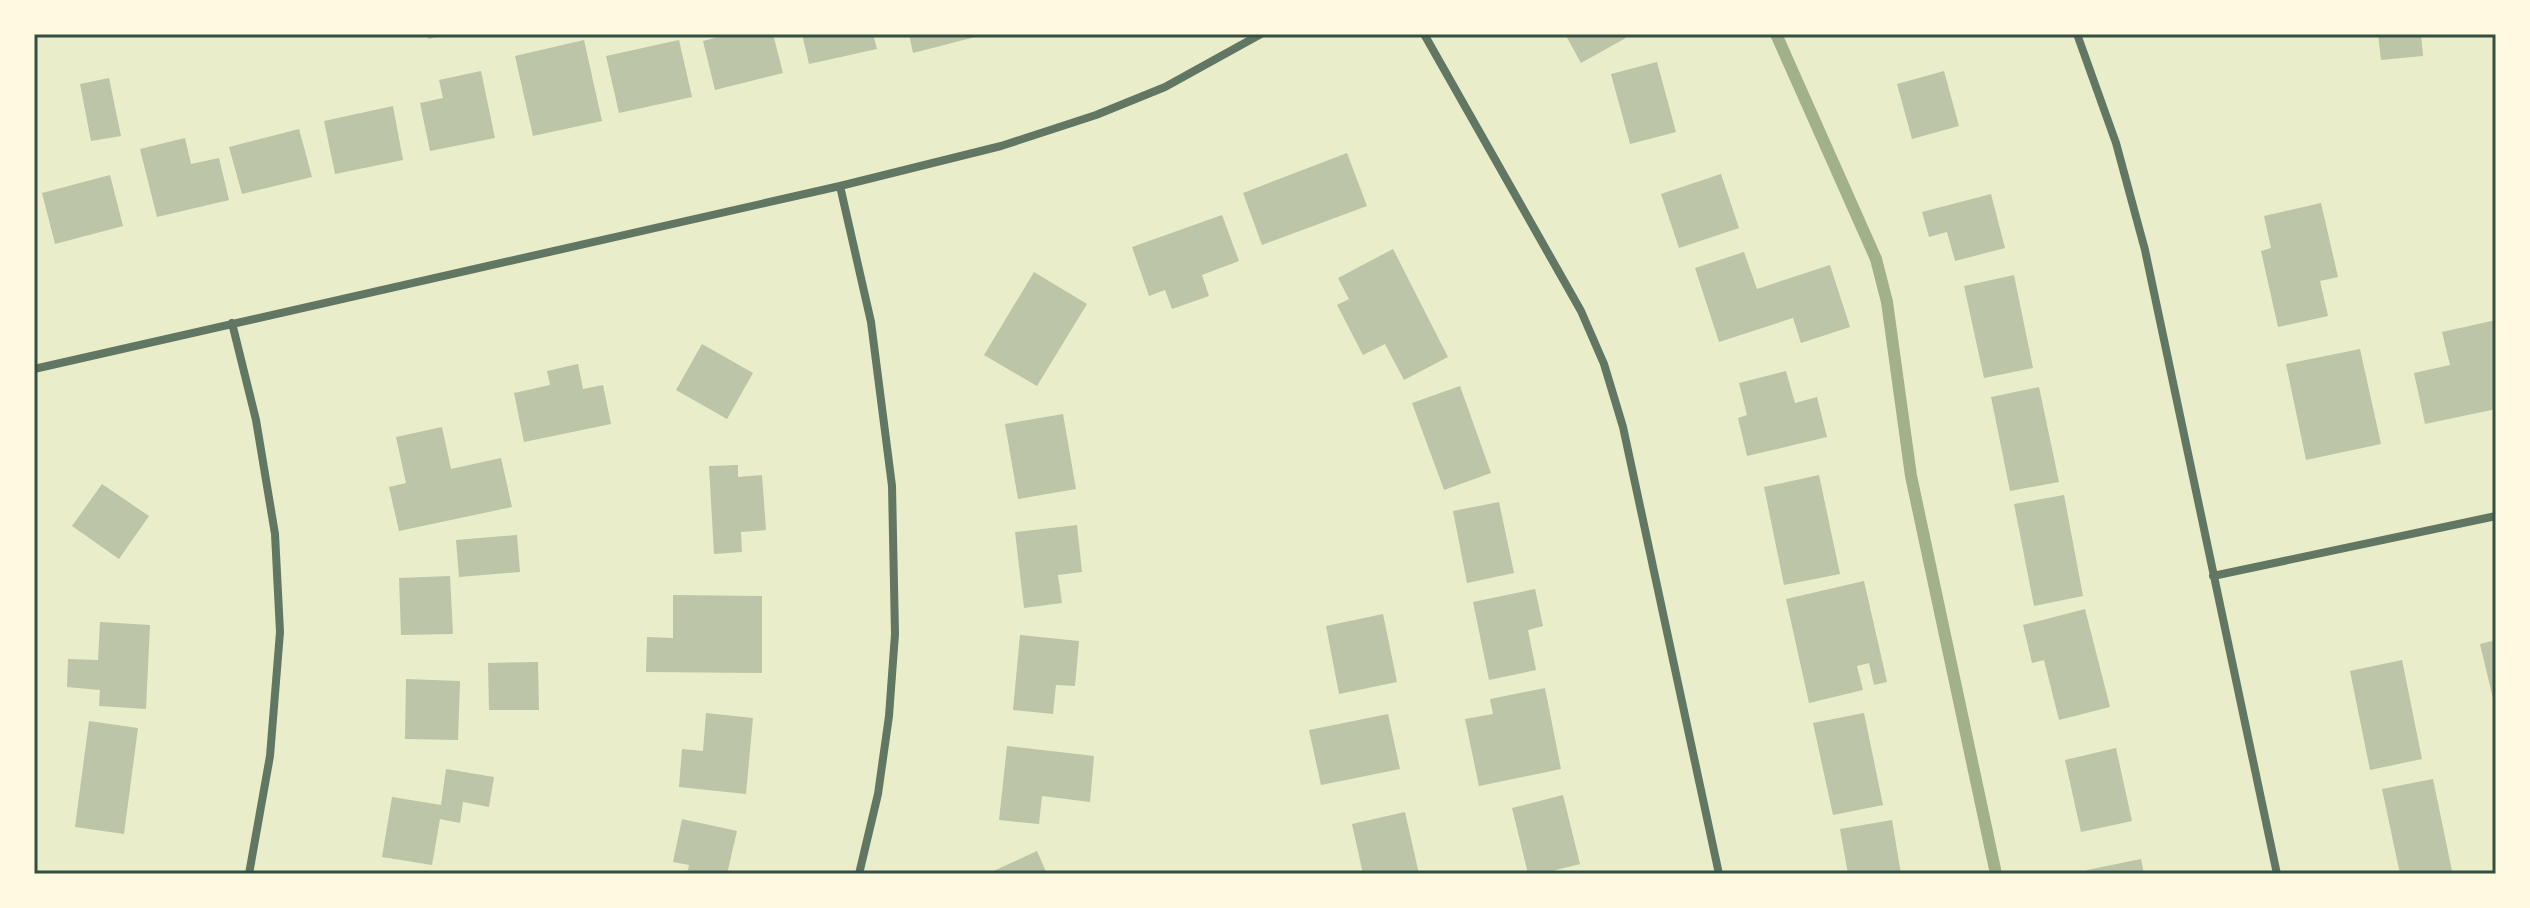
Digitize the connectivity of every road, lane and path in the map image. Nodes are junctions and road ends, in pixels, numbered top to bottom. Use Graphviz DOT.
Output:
graph roads {
  1 [pos="1261,34"];
  2 [pos="1424,34"];
  3 [pos="2077,34"];
  4 [pos="840,186"];
  5 [pos="232,323"];
  6 [pos="34,369"];
  7 [pos="2496,516"];
  8 [pos="2213,576"];
  9 [pos="249,874"];
  10 [pos="859,874"];
  11 [pos="1719,874"];
  12 [pos="2277,874"];
  1 -- 4 [label="street"];
  2 -- 11 [label="street"];
  3 -- 8 [label="street"];
  4 -- 5 [label="street"];
  4 -- 10 [label="street"];
  5 -- 6 [label="street"];
  5 -- 9 [label="street"];
  7 -- 8 [label="street"];
  8 -- 12 [label="street"];
}
